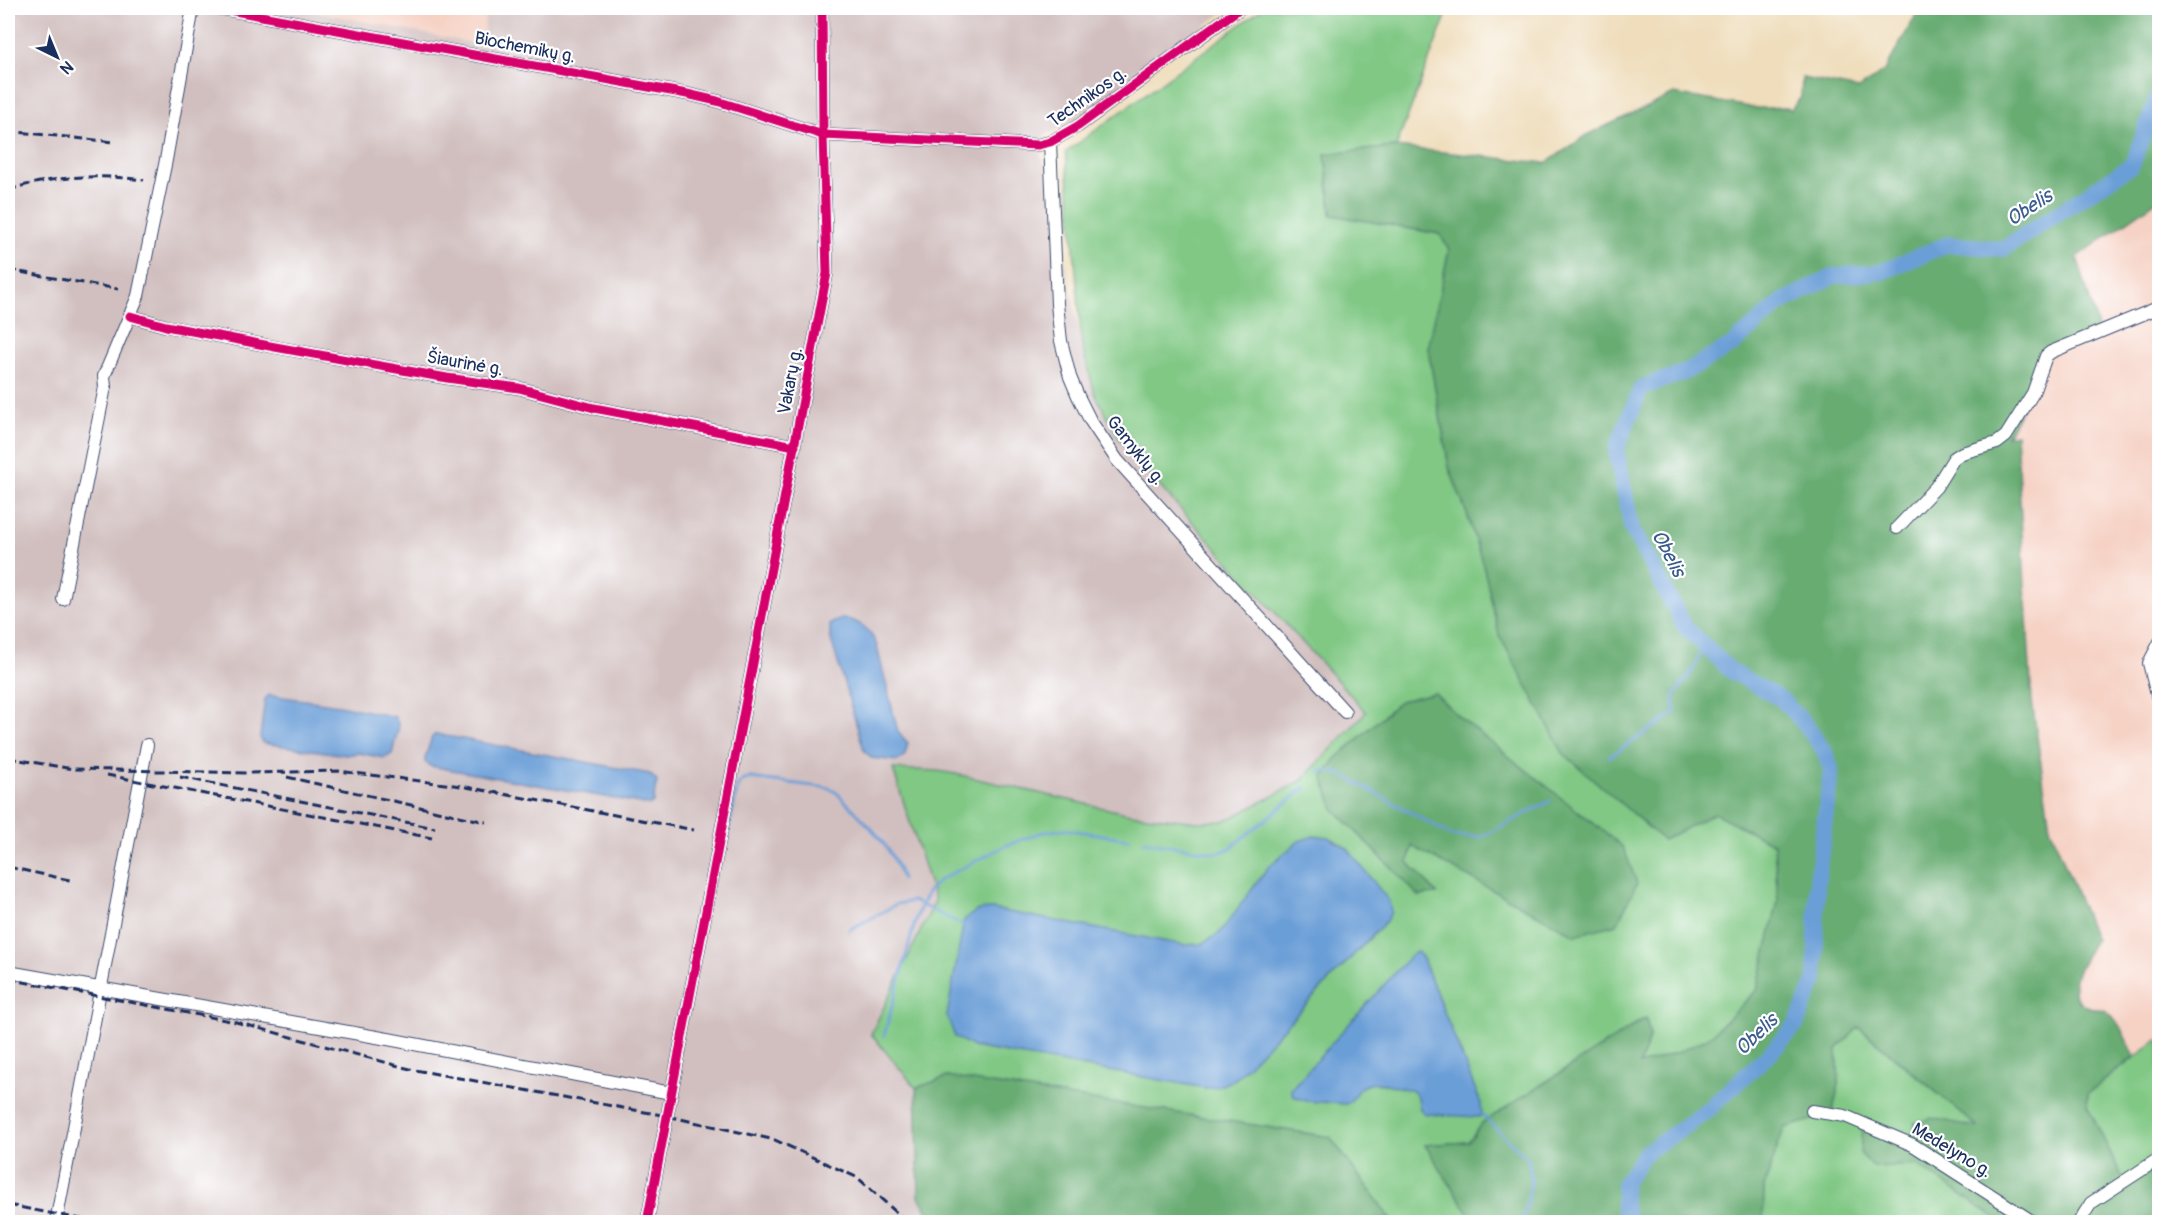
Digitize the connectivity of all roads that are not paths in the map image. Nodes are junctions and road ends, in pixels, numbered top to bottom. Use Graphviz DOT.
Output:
graph roads {
  1 [pos="193,8"];
  2 [pos="218,8"];
  3 [pos="822,8"];
  4 [pos="1240,8"];
  5 [pos="823,135"];
  6 [pos="1050,142"];
  7 [pos="2160,307"];
  8 [pos="130,316"];
  9 [pos="795,446"];
  10 [pos="1897,528"];
  11 [pos="63,599"];
  12 [pos="2160,642"];
  13 [pos="2160,707"];
  14 [pos="1345,712"];
  15 [pos="147,745"];
  16 [pos="8,972"];
  17 [pos="100,988"];
  18 [pos="671,1093"];
  19 [pos="1812,1111"];
  20 [pos="2160,1158"];
  21 [pos="56,1222"];
  22 [pos="647,1222"];
  23 [pos="2033,1222"];
  24 [pos="2079,1222"];
  1 -- 8 [label="street"];
  2 -- 5 [label="street, Biochemikų g."];
  3 -- 5 [label="street, Vakarų g."];
  4 -- 6 [label="street, Technikos g."];
  5 -- 6 [label="street, Technikos g."];
  5 -- 9 [label="street, Vakarų g."];
  6 -- 14 [label="street, Gamyklų g."];
  7 -- 10 [label="street"];
  8 -- 9 [label="street, Šiaurinė g."];
  8 -- 11 [label="street"];
  9 -- 18 [label="street, Vakarų g."];
  12 -- 13 [label="street"];
  15 -- 17 [label="street"];
  16 -- 17 [label="street"];
  17 -- 18 [label="street"];
  17 -- 21 [label="street"];
  18 -- 22 [label="street, Vakarų g."];
  19 -- 23 [label="street, Medelyno g."];
  20 -- 24 [label="street"];
}
